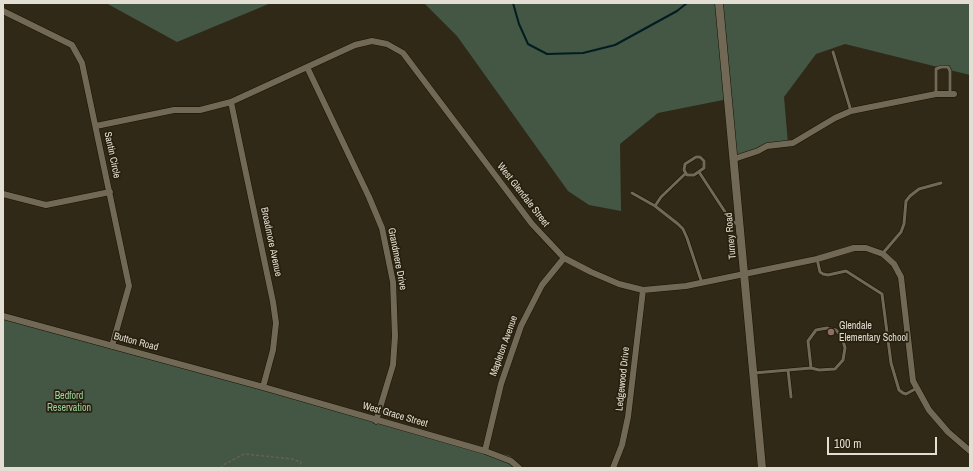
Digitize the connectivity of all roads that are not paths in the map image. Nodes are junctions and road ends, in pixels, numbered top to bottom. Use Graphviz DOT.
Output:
graph roads {
  1 [pos="719,3"];
  2 [pos="3,11"];
  3 [pos="833,52"];
  4 [pos="307,67"];
  5 [pos="936,94"];
  6 [pos="952,94"];
  7 [pos="231,102"];
  8 [pos="851,110"];
  9 [pos="96,126"];
  10 [pos="734,159"];
  11 [pos="699,172"];
  12 [pos="686,173"];
  13 [pos="941,183"];
  14 [pos="110,192"];
  15 [pos="632,193"];
  16 [pos="3,194"];
  17 [pos="655,206"];
  18 [pos="740,225"];
  19 [pos="883,254"];
  20 [pos="564,258"];
  21 [pos="817,259"];
  22 [pos="744,274"];
  23 [pos="702,283"];
  24 [pos="643,290"];
  25 [pos="3,316"];
  26 [pos="112,346"];
  27 [pos="811,368"];
  28 [pos="788,370"];
  29 [pos="752,373"];
  30 [pos="263,387"];
  31 [pos="917,388"];
  32 [pos="792,397"];
  33 [pos="376,421"];
  34 [pos="485,451"];
  35 [pos="970,451"];
  36 [pos="519,468"];
  37 [pos="613,468"];
  38 [pos="762,468"];
  1 -- 10 [label="street, Turney Road"];
  2 -- 9 [label="street, Santin Circle"];
  3 -- 8 [label="lane"];
  4 -- 7 [label="street, West Glendale Street"];
  4 -- 20 [label="street, West Glendale Street"];
  4 -- 33 [label="street, Grandmere Drive"];
  5 -- 6 [label="street"];
  5 -- 6 [label="lane"];
  5 -- 8 [label="street"];
  7 -- 9 [label="street, West Glendale Street"];
  7 -- 30 [label="street, Broadmore Avenue"];
  8 -- 10 [label="street"];
  9 -- 14 [label="street, Santin Circle"];
  10 -- 18 [label="street, Turney Road"];
  11 -- 12 [label="lane"];
  11 -- 12 [label="lane"];
  11 -- 18 [label="lane"];
  12 -- 17 [label="lane"];
  13 -- 19 [label="lane"];
  14 -- 16 [label="street"];
  14 -- 26 [label="street, Santin Circle"];
  15 -- 17 [label="lane"];
  17 -- 23 [label="lane"];
  18 -- 22 [label="street, Turney Road"];
  19 -- 21 [label="street, West Glendale Street"];
  19 -- 31 [label="street, West Glendale Street"];
  20 -- 24 [label="street, West Glendale Street"];
  20 -- 34 [label="street, Mapleton Avenue"];
  21 -- 22 [label="street, West Glendale Street"];
  21 -- 31 [label="lane"];
  22 -- 23 [label="street, West Glendale Street"];
  22 -- 29 [label="street, Turney Road"];
  23 -- 24 [label="street, West Glendale Street"];
  24 -- 37 [label="street, Ledgewood Drive"];
  25 -- 26 [label="street, Button Road"];
  26 -- 30 [label="street, Button Road"];
  27 -- 27 [label="lane"];
  27 -- 28 [label="lane"];
  28 -- 29 [label="lane"];
  28 -- 32 [label="lane"];
  29 -- 38 [label="street, Turney Road"];
  30 -- 33 [label="street, West Grace Street"];
  31 -- 35 [label="street, West Glendale Street"];
  33 -- 34 [label="street, West Grace Street"];
  34 -- 36 [label="street, West Grace Street"];
}
